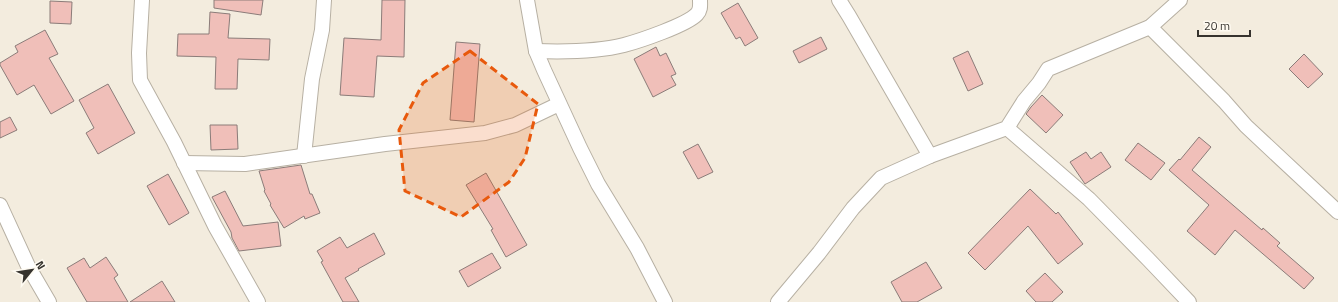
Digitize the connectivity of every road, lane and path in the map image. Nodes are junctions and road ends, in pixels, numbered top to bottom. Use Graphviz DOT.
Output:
graph roads {
  1 [pos="142,0"];
  2 [pos="324,0"];
  3 [pos="528,0"];
  4 [pos="700,0"];
  5 [pos="839,0"];
  6 [pos="1180,0"];
  7 [pos="1150,27"];
  8 [pos="536,51"];
  9 [pos="560,104"];
  10 [pos="1007,128"];
  11 [pos="304,156"];
  12 [pos="930,156"];
  13 [pos="184,163"];
  14 [pos="0,205"];
  15 [pos="1338,212"];
  16 [pos="49,302"];
  17 [pos="258,302"];
  18 [pos="664,302"];
  19 [pos="778,302"];
  20 [pos="1189,302"];
  1 -- 13 [label="street"];
  2 -- 11 [label="street"];
  3 -- 8 [label="street"];
  4 -- 8 [label="street"];
  5 -- 12 [label="street"];
  6 -- 7 [label="street"];
  7 -- 10 [label="street"];
  7 -- 15 [label="street"];
  8 -- 9 [label="street"];
  9 -- 11 [label="street"];
  9 -- 18 [label="street"];
  10 -- 12 [label="street"];
  10 -- 20 [label="street"];
  11 -- 13 [label="street"];
  12 -- 19 [label="street"];
  13 -- 17 [label="street"];
  14 -- 16 [label="street"];
}
